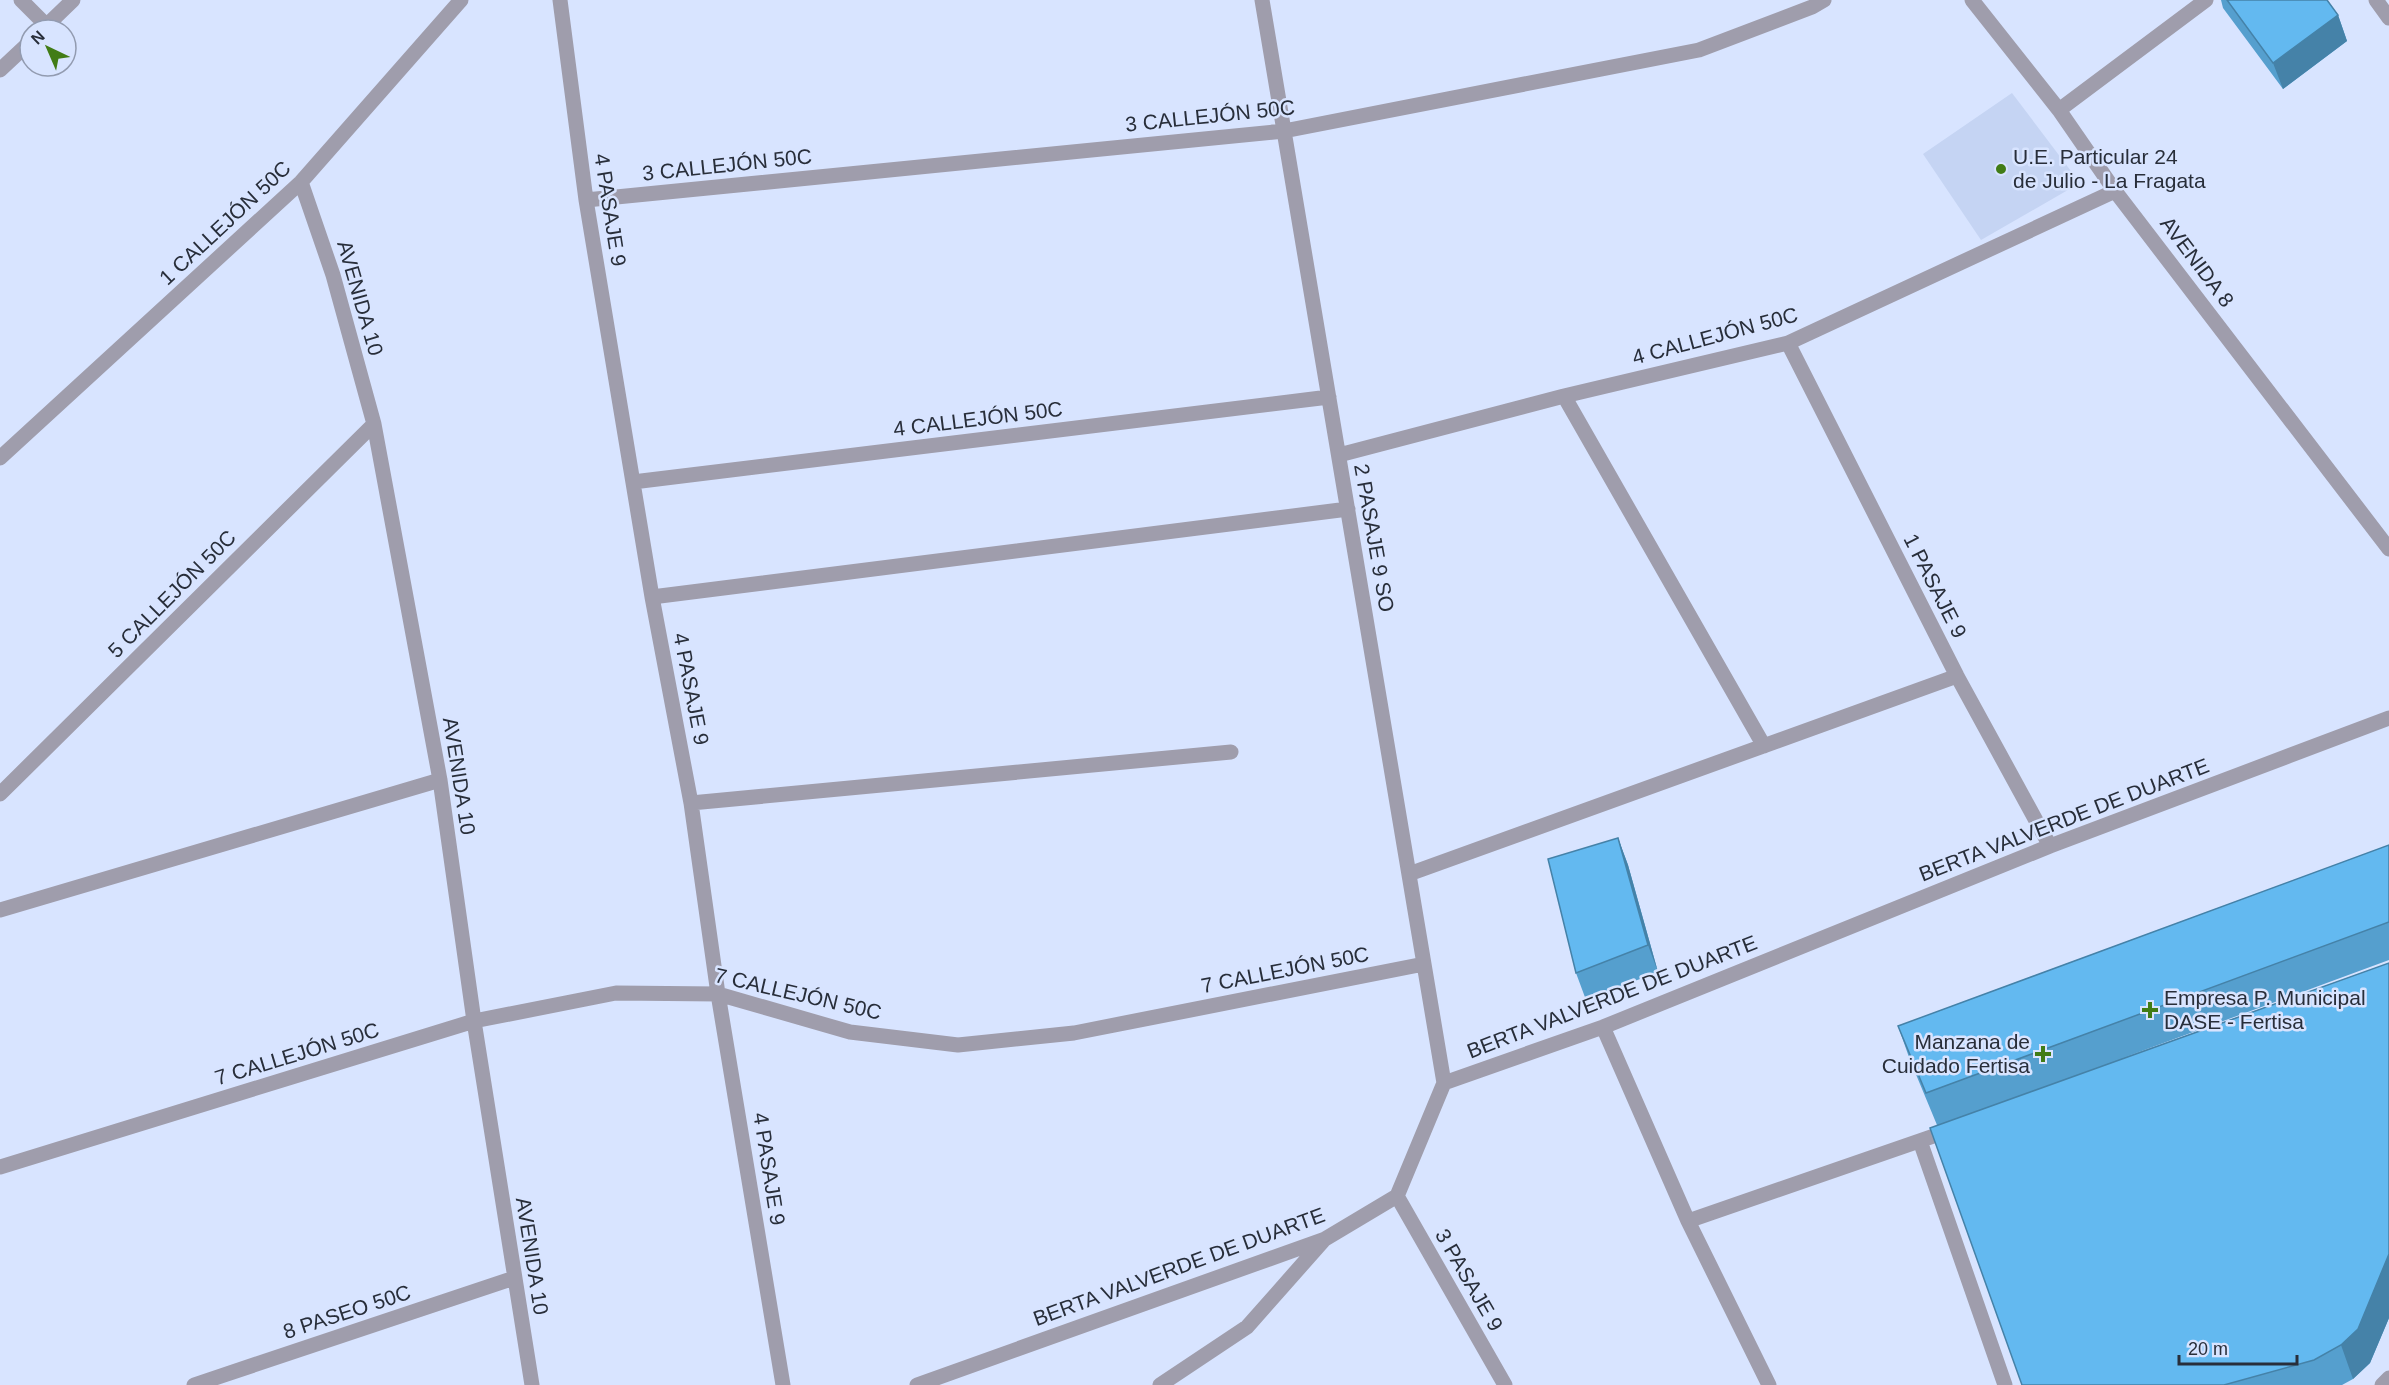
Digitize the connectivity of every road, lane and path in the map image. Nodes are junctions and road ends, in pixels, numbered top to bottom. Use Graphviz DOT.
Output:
graph roads {
  1 [pos="21,0"];
  2 [pos="73,0"];
  3 [pos="461,0"];
  4 [pos="560,0"];
  5 [pos="1262,0"];
  6 [pos="1824,0"];
  7 [pos="1972,0"];
  8 [pos="2206,0"];
  9 [pos="2376,0"];
  10 [pos="36,18"];
  11 [pos="54,18"];
  12 [pos="2389,18"];
  13 [pos="18,53"];
  14 [pos="0,70"];
  15 [pos="2059,110"];
  16 [pos="1284,131"];
  17 [pos="302,182"];
  18 [pos="2115,190"];
  19 [pos="586,200"];
  20 [pos="1788,343"];
  21 [pos="1564,396"];
  22 [pos="1329,397"];
  23 [pos="374,424"];
  24 [pos="1339,455"];
  25 [pos="0,458"];
  26 [pos="633,482"];
  27 [pos="1348,509"];
  28 [pos="2389,549"];
  29 [pos="652,597"];
  30 [pos="1957,676"];
  31 [pos="2389,718"];
  32 [pos="1764,746"];
  33 [pos="1231,752"];
  34 [pos="440,780"];
  35 [pos="0,794"];
  36 [pos="691,803"];
  37 [pos="2050,846"];
  38 [pos="1409,874"];
  39 [pos="0,910"];
  40 [pos="1424,964"];
  41 [pos="718,994"];
  42 [pos="474,1021"];
  43 [pos="1603,1027"];
  44 [pos="1444,1083"];
  45 [pos="1965,1125"];
  46 [pos="1920,1141"];
  47 [pos="0,1167"];
  48 [pos="1397,1196"];
  49 [pos="1688,1221"];
  50 [pos="1325,1239"];
  51 [pos="514,1278"];
  52 [pos="2389,1378"];
  53 [pos="194,1385"];
  54 [pos="532,1385"];
  55 [pos="783,1385"];
  56 [pos="917,1385"];
  57 [pos="1160,1385"];
  58 [pos="1505,1385"];
  59 [pos="1769,1385"];
  60 [pos="2005,1385"];
  61 [pos="2382,1385"];
  1 -- 10 [label="street"];
  2 -- 11 [label="street"];
  3 -- 17 [label="street, 1 CALLEJÓN 50C"];
  4 -- 19 [label="street, 4 PASAJE 9"];
  5 -- 16 [label="street, 2 PASAJE 9 SO"];
  6 -- 16 [label="street, 3 CALLEJÓN 50C"];
  7 -- 15 [label="street, AVENIDA 8"];
  8 -- 15 [label="street"];
  9 -- 12 [label="street"];
  13 -- 14 [label="street"];
  15 -- 18 [label="street, AVENIDA 8"];
  16 -- 19 [label="street, 3 CALLEJÓN 50C"];
  16 -- 22 [label="street, 2 PASAJE 9 SO"];
  17 -- 23 [label="street, AVENIDA 10"];
  17 -- 25 [label="street, 1 CALLEJÓN 50C"];
  18 -- 20 [label="street, 4 CALLEJÓN 50C"];
  18 -- 28 [label="street, AVENIDA 8"];
  19 -- 26 [label="street, 4 PASAJE 9"];
  20 -- 21 [label="street, 4 CALLEJÓN 50C"];
  20 -- 30 [label="street, 1 PASAJE 9"];
  21 -- 24 [label="street, 4 CALLEJÓN 50C"];
  21 -- 32 [label="street"];
  22 -- 24 [label="street, 2 PASAJE 9 SO"];
  22 -- 26 [label="street, 4 CALLEJÓN 50C"];
  23 -- 34 [label="street, AVENIDA 10"];
  23 -- 35 [label="street, 5 CALLEJÓN 50C"];
  24 -- 27 [label="street, 2 PASAJE 9 SO"];
  26 -- 29 [label="street, 4 PASAJE 9"];
  27 -- 29 [label="street"];
  27 -- 38 [label="street, 2 PASAJE 9 SO"];
  29 -- 36 [label="street, 4 PASAJE 9"];
  30 -- 32 [label="street"];
  30 -- 37 [label="street, 1 PASAJE 9"];
  31 -- 37 [label="street, BERTA VALVERDE DE DUARTE"];
  32 -- 38 [label="street"];
  33 -- 36 [label="street"];
  34 -- 39 [label="street"];
  34 -- 42 [label="street, AVENIDA 10"];
  36 -- 41 [label="street, 4 PASAJE 9"];
  37 -- 43 [label="street, BERTA VALVERDE DE DUARTE"];
  38 -- 40 [label="street, 2 PASAJE 9 SO"];
  40 -- 41 [label="street, 7 CALLEJÓN 50C"];
  40 -- 44 [label="street, 2 PASAJE 9 SO"];
  41 -- 42 [label="street, 7 CALLEJÓN 50C"];
  41 -- 55 [label="street, 4 PASAJE 9"];
  42 -- 47 [label="street, 7 CALLEJÓN 50C"];
  42 -- 51 [label="street, AVENIDA 10"];
  43 -- 44 [label="street, BERTA VALVERDE DE DUARTE"];
  43 -- 49 [label="street"];
  44 -- 48 [label="street"];
  45 -- 46 [label="street"];
  46 -- 49 [label="street"];
  46 -- 60 [label="street"];
  48 -- 50 [label="street, BERTA VALVERDE DE DUARTE"];
  48 -- 58 [label="street, 3 PASAJE 9"];
  49 -- 59 [label="street"];
  50 -- 56 [label="street, BERTA VALVERDE DE DUARTE"];
  50 -- 57 [label="street"];
  51 -- 53 [label="street, 8 PASEO 50C"];
  51 -- 54 [label="street, AVENIDA 10"];
  52 -- 61 [label="street"];
}
